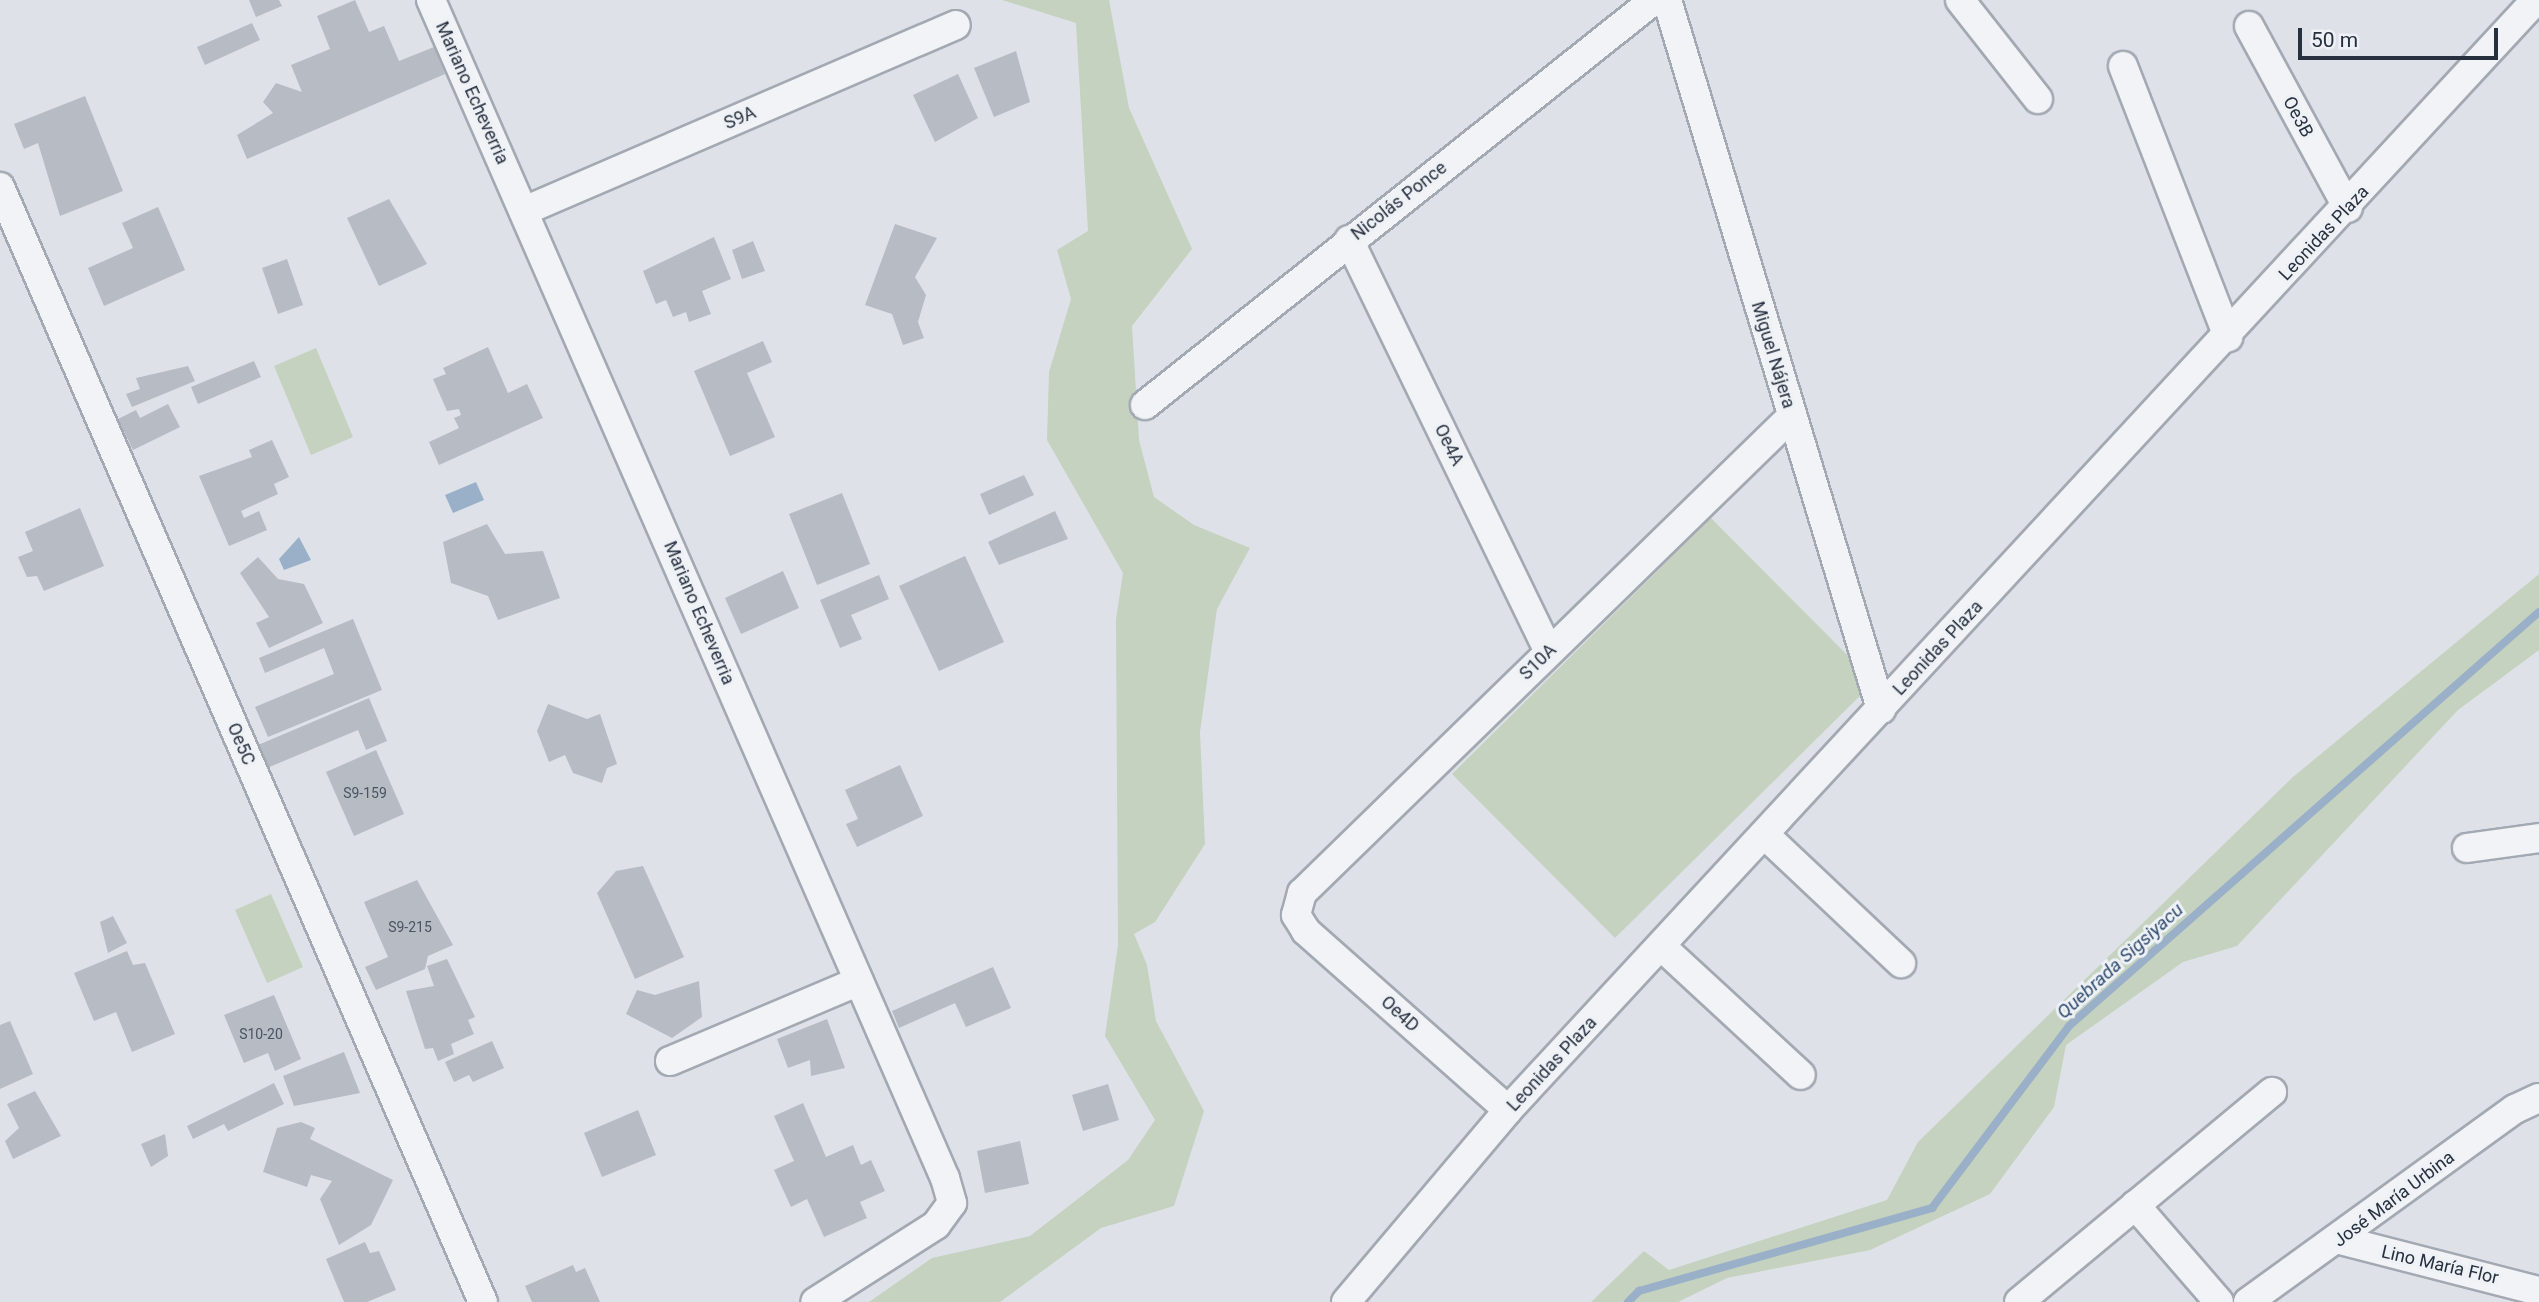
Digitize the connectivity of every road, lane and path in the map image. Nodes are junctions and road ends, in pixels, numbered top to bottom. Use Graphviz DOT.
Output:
graph roads {
  1 [pos="431,0"];
  2 [pos="1654,0"];
  3 [pos="1667,0"];
  4 [pos="1960,0"];
  5 [pos="2536,0"];
  6 [pos="957,25"];
  7 [pos="2249,26"];
  8 [pos="2123,66"];
  9 [pos="2038,99"];
  10 [pos="0,187"];
  11 [pos="2348,208"];
  12 [pos="524,211"];
  13 [pos="1349,240"];
  14 [pos="2228,337"];
  15 [pos="1145,405"];
  16 [pos="1791,417"];
  17 [pos="1549,651"];
  18 [pos="1881,709"];
  19 [pos="1765,835"];
  20 [pos="2539,838"];
  21 [pos="2467,848"];
  22 [pos="1296,915"];
  23 [pos="1661,946"];
  24 [pos="1901,963"];
  25 [pos="859,981"];
  26 [pos="670,1061"];
  27 [pos="1801,1075"];
  28 [pos="2272,1092"];
  29 [pos="2539,1098"];
  30 [pos="1508,1110"];
  31 [pos="2135,1205"];
  32 [pos="2340,1240"];
  33 [pos="2539,1291"];
  34 [pos="483,1302"];
  35 [pos="815,1302"];
  36 [pos="1346,1302"];
  37 [pos="2019,1302"];
  38 [pos="2219,1302"];
  39 [pos="2248,1302"];
  1 -- 12 [label="street, Mariano Echeverria"];
  2 -- 13 [label="street, Nicolás Ponce"];
  3 -- 16 [label="street, Miguel Nájera"];
  4 -- 9 [label="street"];
  5 -- 11 [label="street, Leonidas Plaza"];
  6 -- 12 [label="street, S9A"];
  7 -- 11 [label="street, Oe3B"];
  8 -- 14 [label="street"];
  10 -- 34 [label="street, Oe5C"];
  11 -- 14 [label="street, Leonidas Plaza"];
  12 -- 25 [label="street, Mariano Echeverria"];
  13 -- 15 [label="street, Nicolás Ponce"];
  13 -- 17 [label="street, Oe4A"];
  14 -- 18 [label="street, Leonidas Plaza"];
  16 -- 17 [label="street, S10A"];
  16 -- 18 [label="street, Miguel Nájera"];
  17 -- 22 [label="street, S10A"];
  18 -- 19 [label="street, Leonidas Plaza"];
  19 -- 23 [label="street, Leonidas Plaza"];
  19 -- 24 [label="street"];
  20 -- 21 [label="street"];
  22 -- 30 [label="street, Oe4D"];
  23 -- 27 [label="street"];
  23 -- 30 [label="street, Leonidas Plaza"];
  25 -- 26 [label="street"];
  25 -- 35 [label="street, Mariano Echeverria"];
  28 -- 31 [label="street"];
  29 -- 32 [label="street, José María Urbina"];
  30 -- 36 [label="street, Leonidas Plaza"];
  31 -- 37 [label="street"];
  31 -- 38 [label="street"];
  32 -- 33 [label="street, Lino María Flor"];
  32 -- 39 [label="street, José María Urbina"];
}
